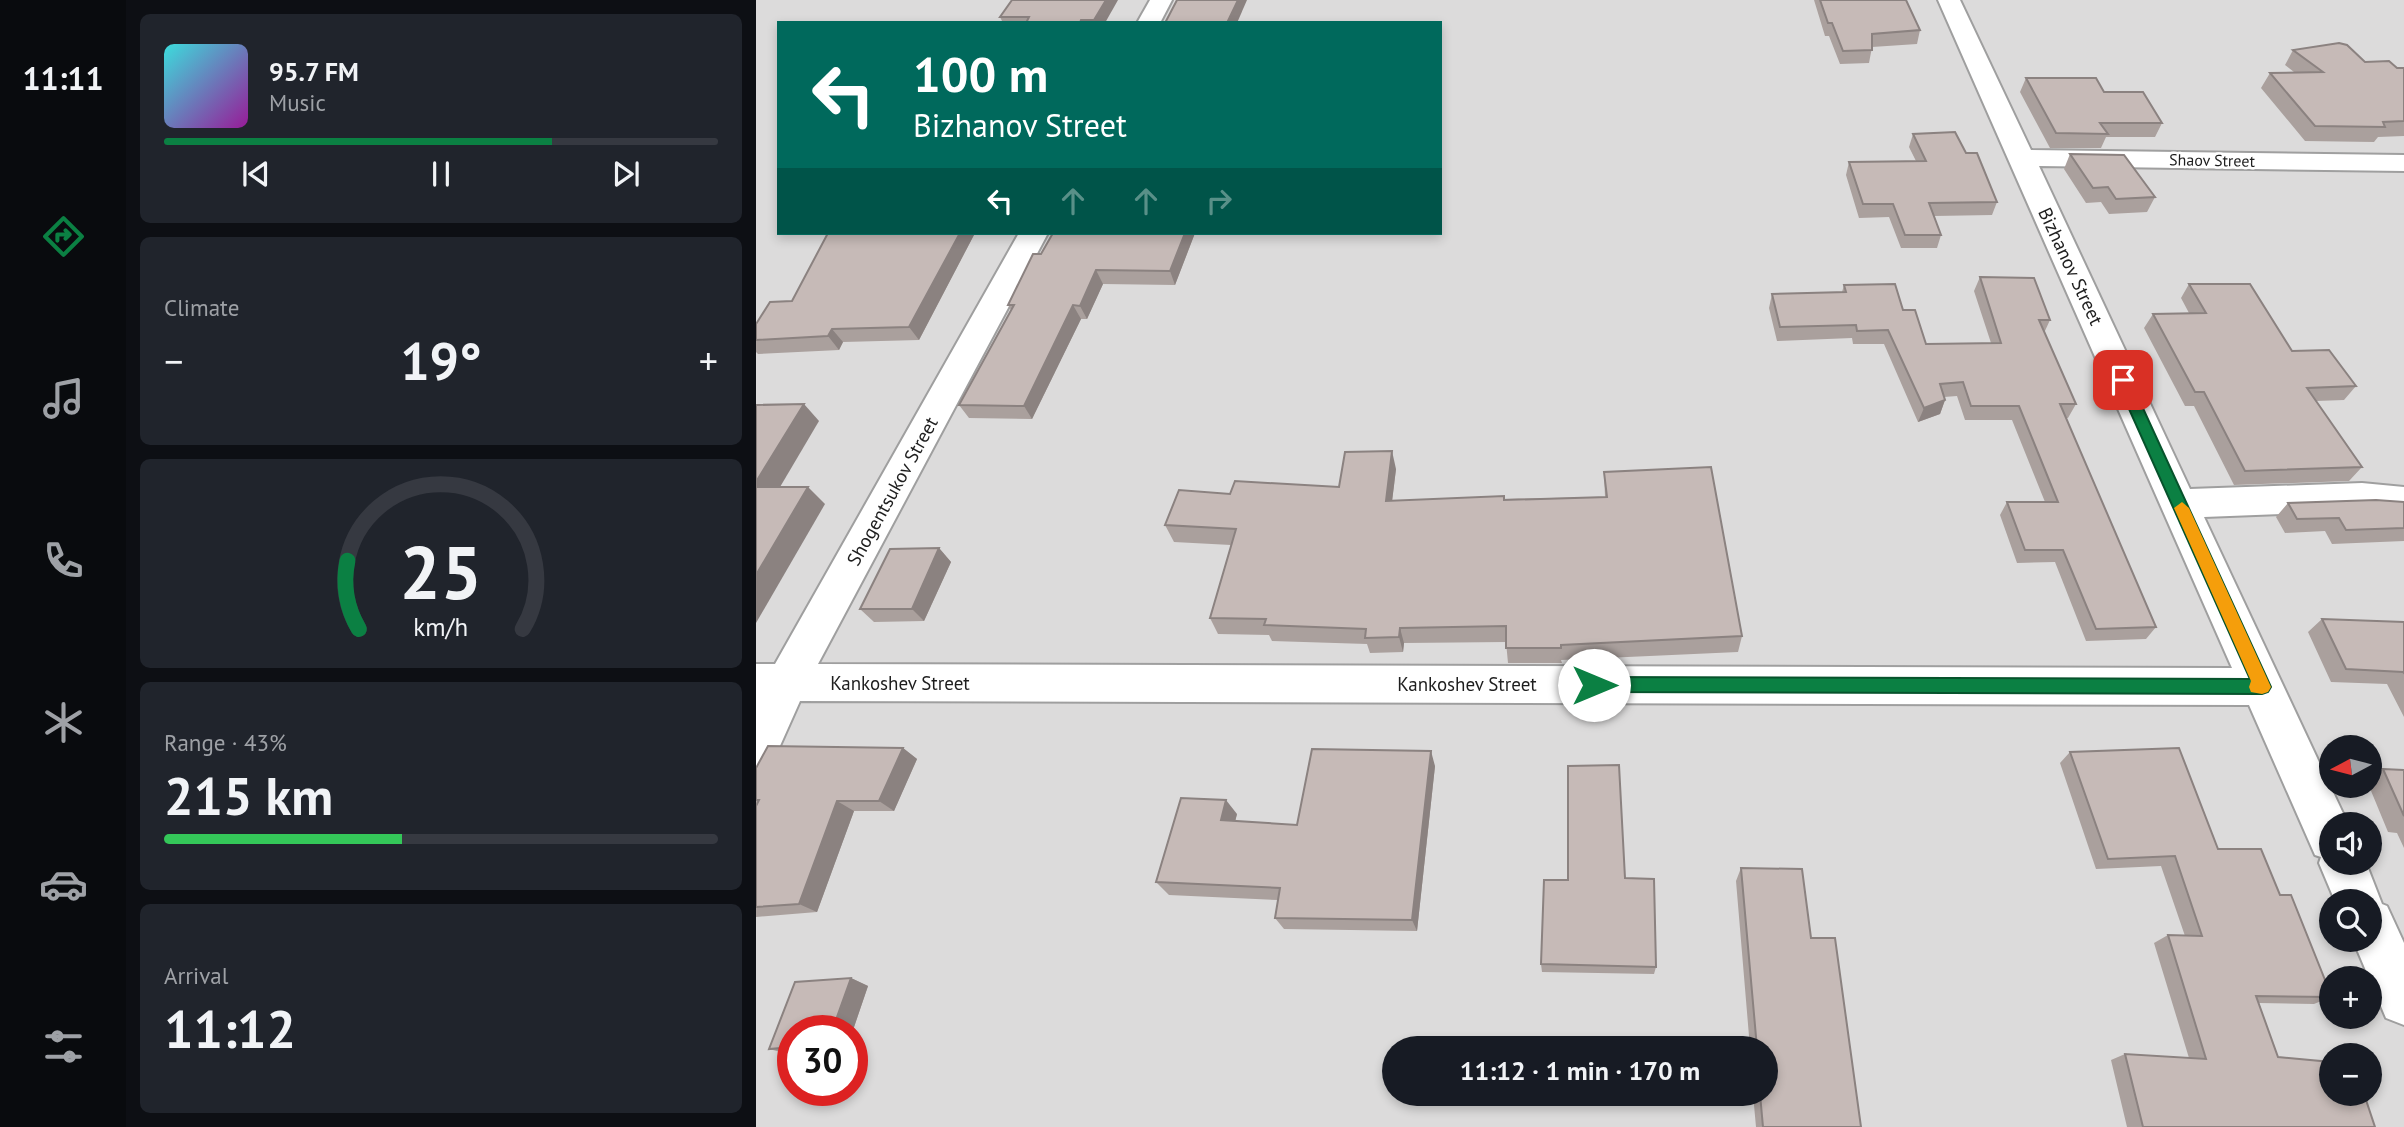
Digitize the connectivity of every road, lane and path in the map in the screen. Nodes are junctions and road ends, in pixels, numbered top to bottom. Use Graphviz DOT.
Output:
graph roads {
  1 [pos="1161,0"];
  2 [pos="1949,0"];
  3 [pos="1149,21"];
  4 [pos="2021,158"];
  5 [pos="2404,163"];
  6 [pos="1032,235"];
  7 [pos="2404,501"];
  8 [pos="2180,504"];
  9 [pos="771,682"];
  10 [pos="2262,687"];
  11 [pos="756,752"];
  12 [pos="2319,813"];
  13 [pos="2382,950"];
  14 [pos="2404,1000"];
  1 -- 3 [label="street"];
  2 -- 4 [label="street, Bizhanov Street"];
  4 -- 5 [label="street, Shaov Street"];
  4 -- 8 [label="street, Bizhanov Street"];
  6 -- 9 [label="street, Shogentsukov Street"];
  7 -- 8 [label="street"];
  8 -- 10 [label="street, Bizhanov Street"];
  9 -- 10 [label="street, Kankoshev Street"];
  9 -- 11 [label="street, Shogentsukov Street"];
  10 -- 12 [label="street, Bizhanov Street"];
  13 -- 14 [label="street"];
}
